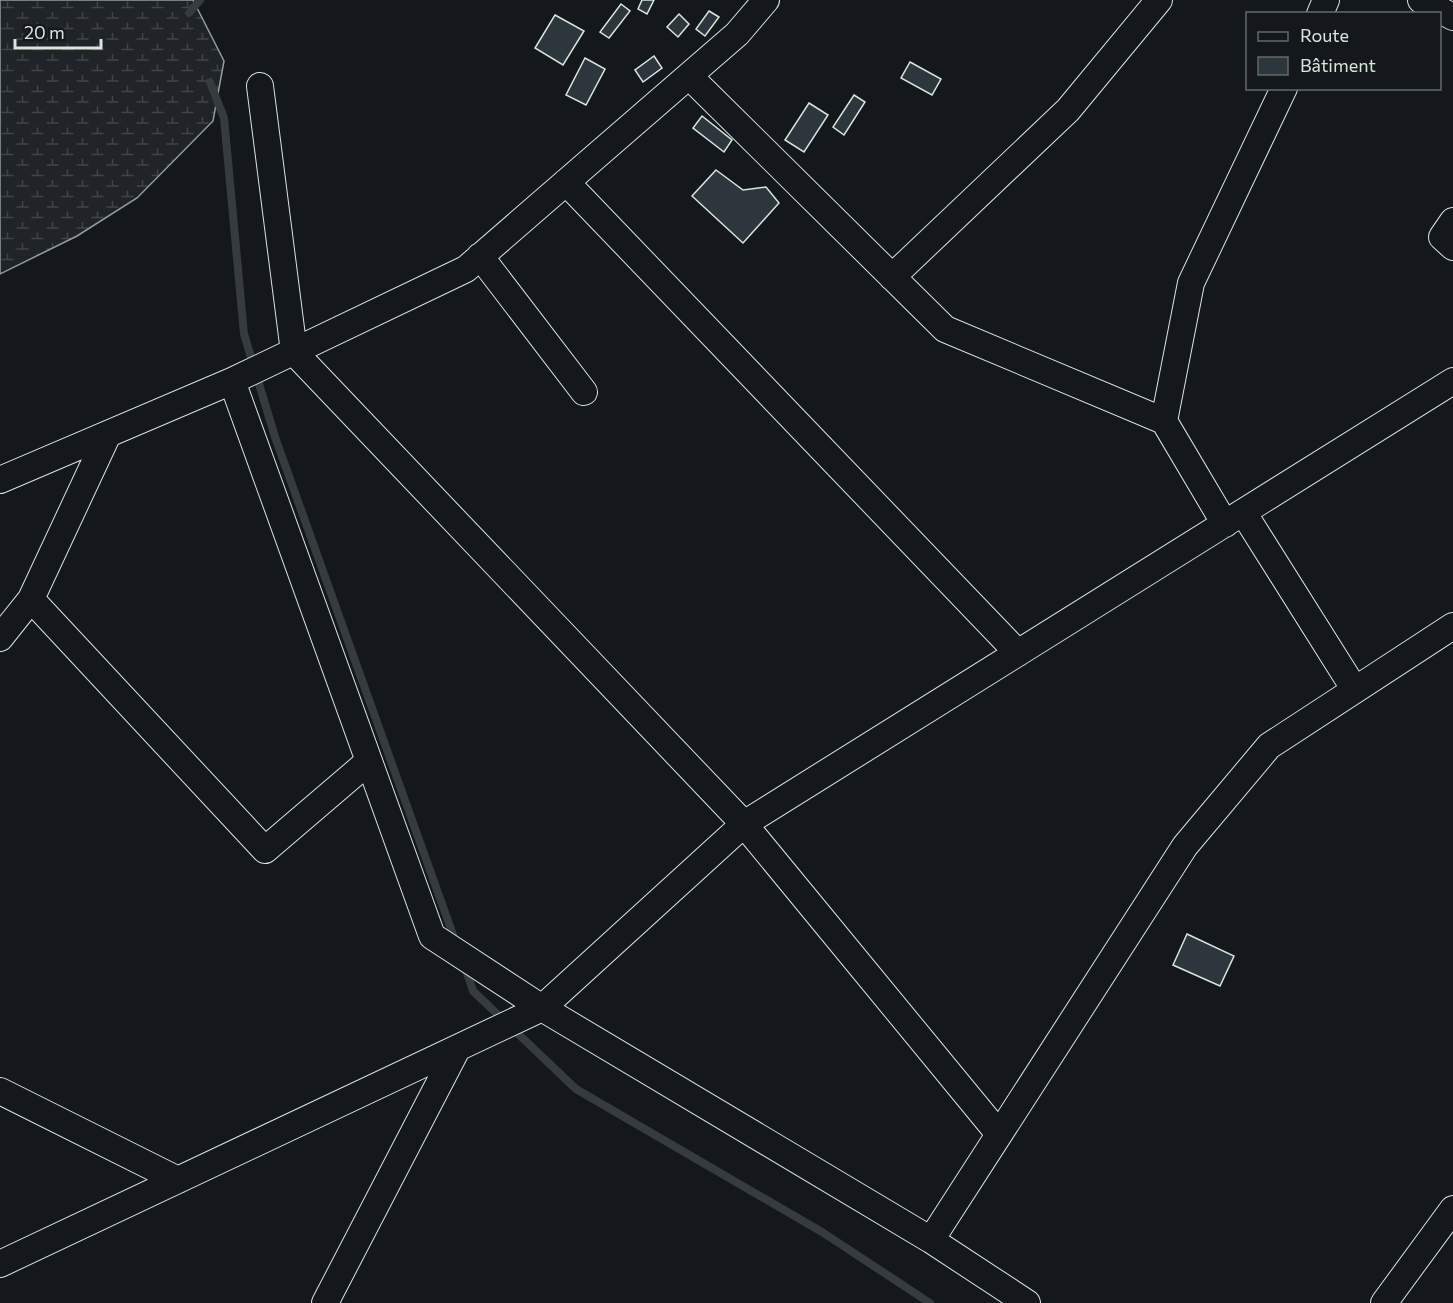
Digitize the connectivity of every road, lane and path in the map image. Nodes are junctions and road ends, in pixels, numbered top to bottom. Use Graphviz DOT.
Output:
graph roads {
  1 [pos="766,0"];
  2 [pos="1159,0"];
  3 [pos="1421,0"];
  4 [pos="1453,17"];
  5 [pos="689,76"];
  6 [pos="260,86"];
  7 [pos="1283,90"];
  8 [pos="566,182"];
  9 [pos="1453,221"];
  10 [pos="1453,247"];
  11 [pos="480,256"];
  12 [pos="892,277"];
  13 [pos="294,352"];
  14 [pos="232,381"];
  15 [pos="1453,381"];
  16 [pos="584,392"];
  17 [pos="1164,422"];
  18 [pos="108,434"];
  19 [pos="0,480"];
  20 [pos="1234,518"];
  21 [pos="31,599"];
  22 [pos="1453,626"];
  23 [pos="0,638"];
  24 [pos="1018,653"];
  25 [pos="1355,690"];
  26 [pos="369,761"];
  27 [pos="744,824"];
  28 [pos="542,1008"];
  29 [pos="457,1049"];
  30 [pos="0,1091"];
  31 [pos="999,1134"];
  32 [pos="178,1180"];
  33 [pos="1453,1209"];
  34 [pos="931,1240"];
  35 [pos="0,1264"];
  36 [pos="325,1303"];
  37 [pos="1027,1303"];
  38 [pos="1384,1303"];
  1 -- 5 [label="street"];
  2 -- 12 [label="street"];
  3 -- 4 [label="street"];
  5 -- 8 [label="street"];
  5 -- 12 [label="street"];
  6 -- 13 [label="street"];
  7 -- 17 [label="street"];
  8 -- 11 [label="street"];
  8 -- 24 [label="street"];
  9 -- 10 [label="street"];
  11 -- 13 [label="street"];
  11 -- 16 [label="street"];
  12 -- 17 [label="street"];
  13 -- 14 [label="street"];
  13 -- 27 [label="street"];
  14 -- 18 [label="street"];
  14 -- 26 [label="street"];
  15 -- 20 [label="street"];
  17 -- 20 [label="street"];
  18 -- 19 [label="street"];
  18 -- 21 [label="street"];
  20 -- 24 [label="street"];
  20 -- 25 [label="street"];
  21 -- 23 [label="street"];
  21 -- 26 [label="street"];
  22 -- 25 [label="street"];
  24 -- 27 [label="street"];
  25 -- 31 [label="street"];
  26 -- 28 [label="street"];
  27 -- 28 [label="street"];
  27 -- 31 [label="street"];
  28 -- 29 [label="street"];
  28 -- 34 [label="street"];
  29 -- 32 [label="street"];
  29 -- 36 [label="street"];
  30 -- 32 [label="street"];
  31 -- 34 [label="street"];
  32 -- 35 [label="street"];
  33 -- 38 [label="street"];
  34 -- 37 [label="street"];
}
